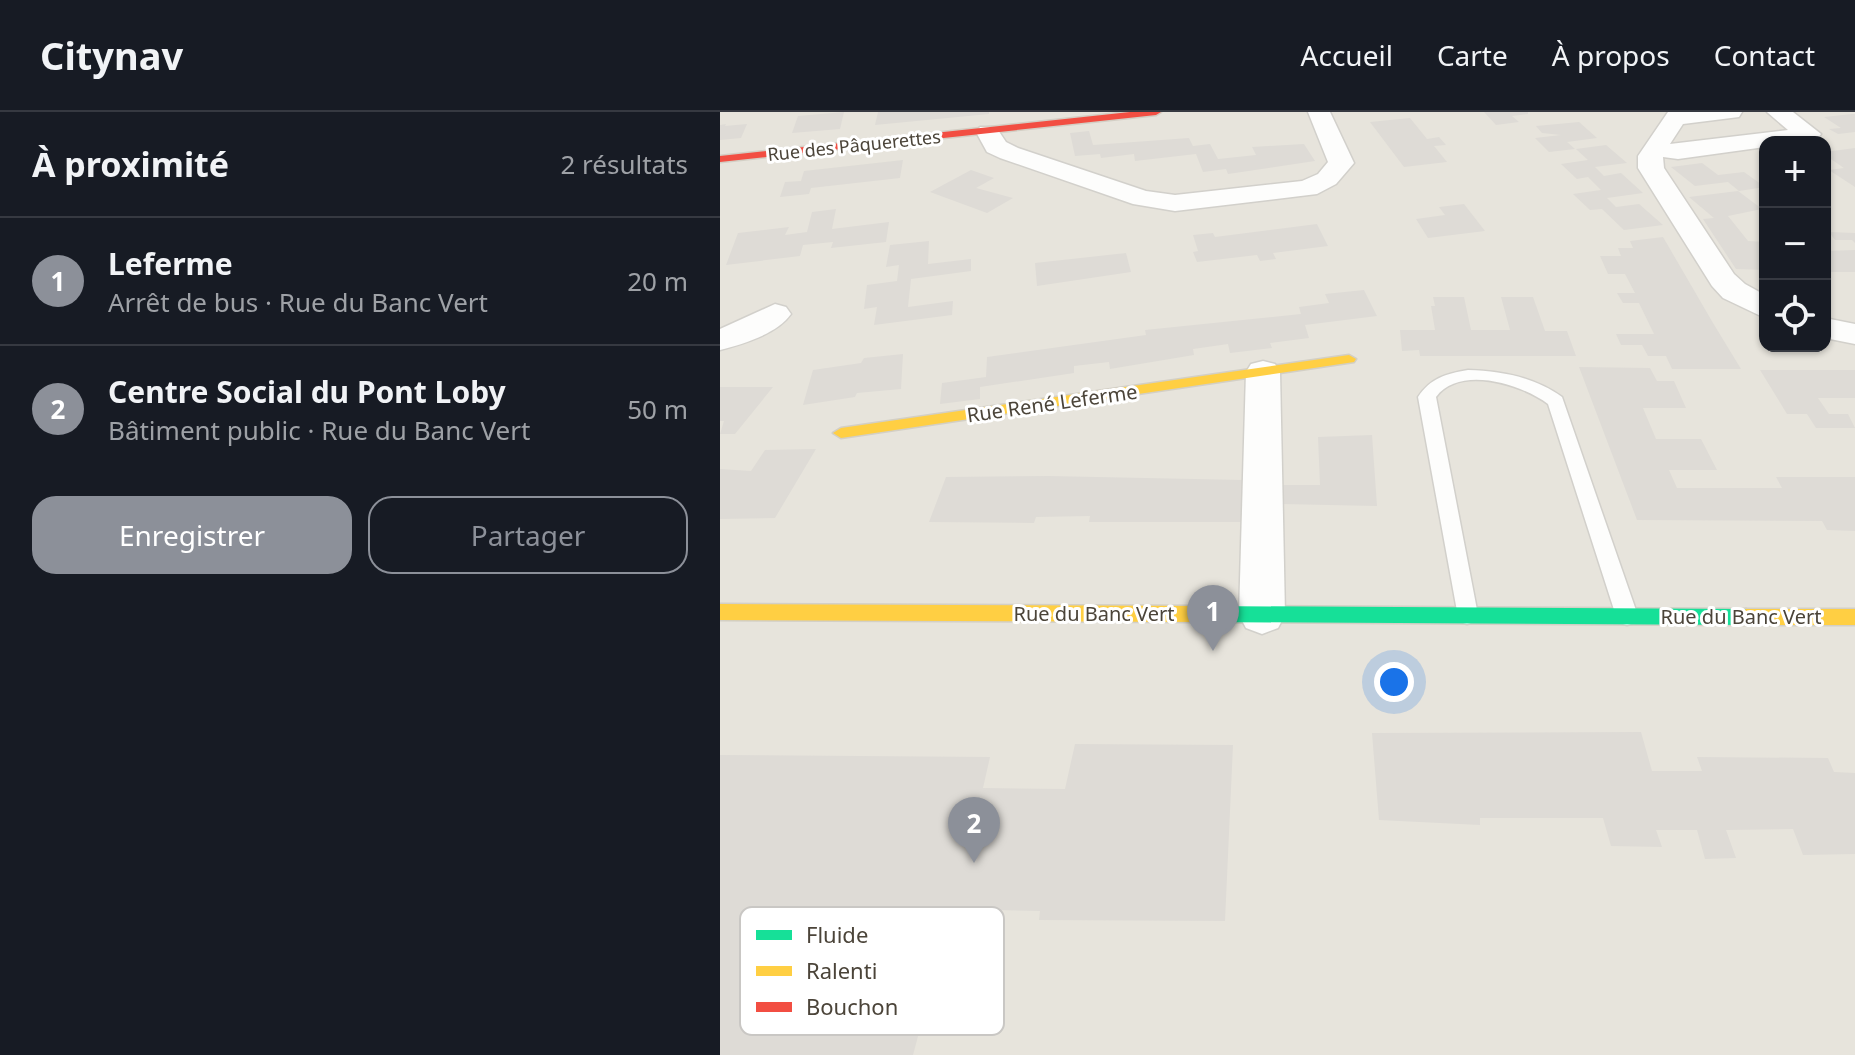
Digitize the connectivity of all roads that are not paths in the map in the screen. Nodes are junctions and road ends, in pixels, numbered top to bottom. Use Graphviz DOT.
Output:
graph roads {
  1 [pos="1156,112"];
  2 [pos="1319,112"];
  3 [pos="1731,112"];
  4 [pos="1778,112"];
  5 [pos="1678,115"];
  6 [pos="988,132"];
  7 [pos="1656,149"];
  8 [pos="720,159"];
  9 [pos="1759,305"];
  10 [pos="775,314"];
  11 [pos="1831,329"];
  12 [pos="1855,334"];
  13 [pos="720,340"];
  14 [pos="1349,359"];
  15 [pos="1263,372"];
  16 [pos="841,433"];
  17 [pos="720,612"];
  18 [pos="1262,615"];
  19 [pos="1467,615"];
  20 [pos="1627,616"];
  21 [pos="1855,617"];
  1 -- 6 [label="street, Rue des Pâquerettes"];
  2 -- 6 [label="street"];
  3 -- 5 [label="street"];
  4 -- 7 [label="street"];
  5 -- 7 [label="street"];
  6 -- 8 [label="street, Rue des Pâquerettes"];
  7 -- 9 [label="street"];
  10 -- 13 [label="street"];
  11 -- 12 [label="street"];
  14 -- 15 [label="street, Rue René Leferme"];
  15 -- 16 [label="street, Rue René Leferme"];
  15 -- 18 [label="street"];
  17 -- 18 [label="street, Rue du Banc Vert"];
  18 -- 19 [label="street, Rue du Banc Vert"];
  19 -- 20 [label="street, Rue du Banc Vert"];
  19 -- 20 [label="lane"];
  20 -- 21 [label="street, Rue du Banc Vert"];
}
